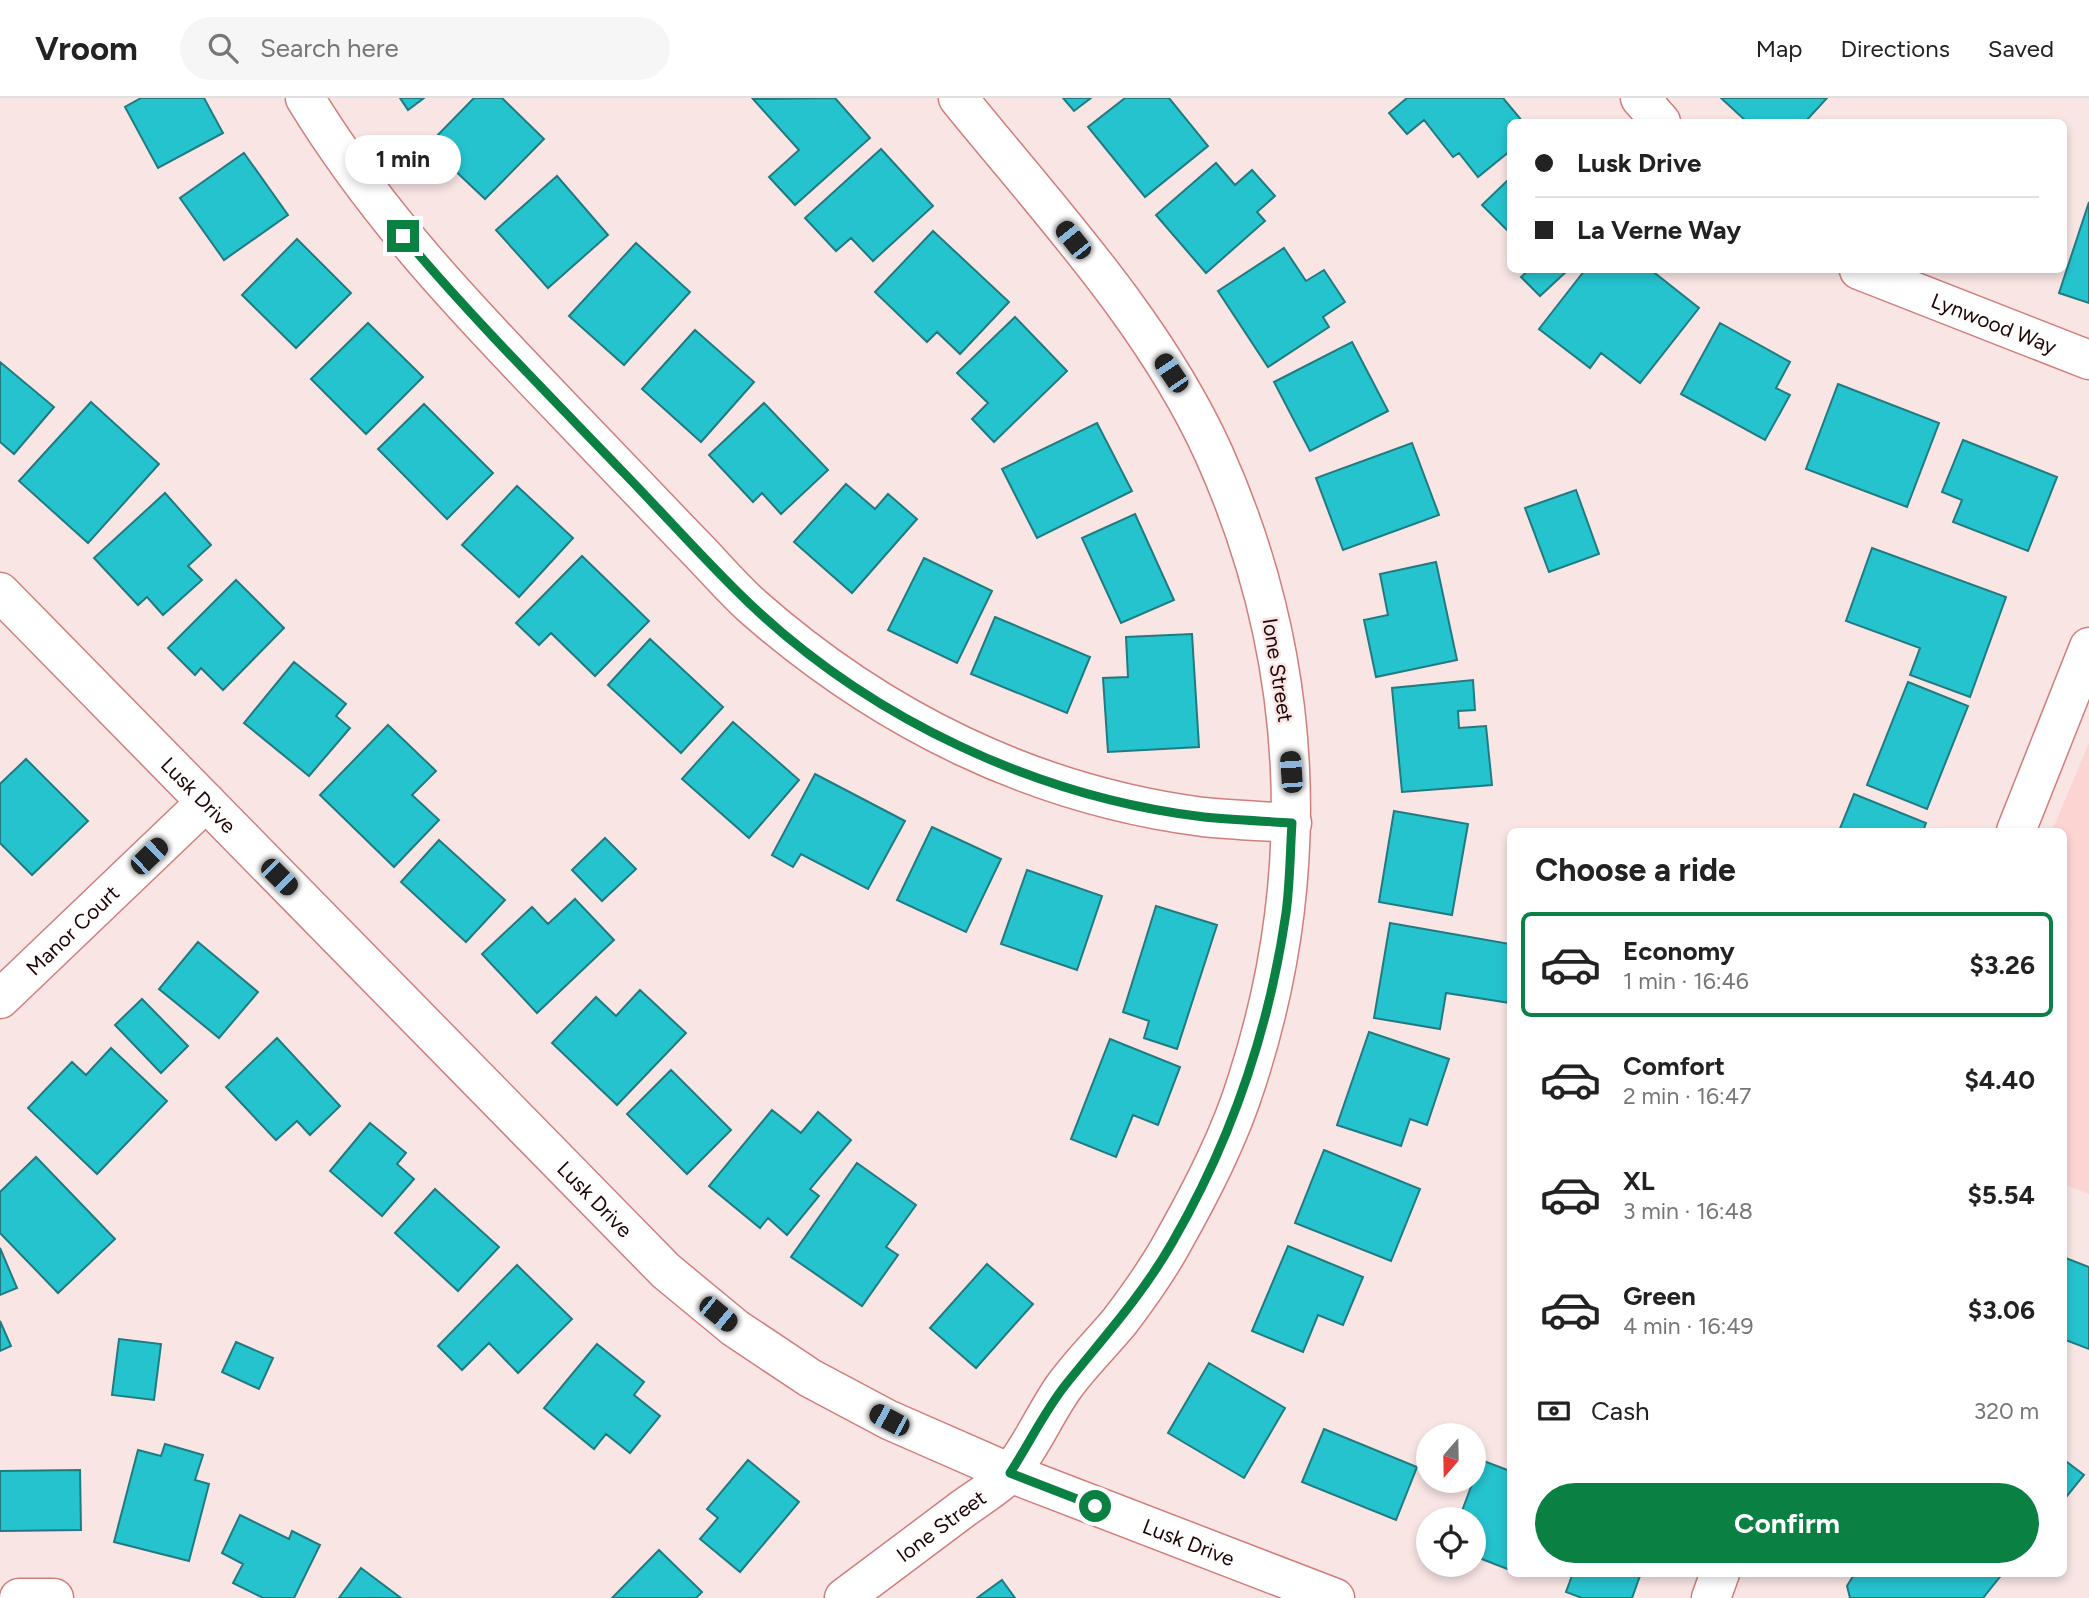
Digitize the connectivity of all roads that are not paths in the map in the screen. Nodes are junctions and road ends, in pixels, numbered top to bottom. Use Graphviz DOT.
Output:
graph roads {
  1 [pos="305,98"];
  2 [pos="958,98"];
  3 [pos="1640,98"];
  4 [pos="1658,119"];
  5 [pos="1867,273"];
  6 [pos="2089,360"];
  7 [pos="0,592"];
  8 [pos="2089,647"];
  9 [pos="205,802"];
  10 [pos="1292,823"];
  11 [pos="2017,828"];
  12 [pos="0,999"];
  13 [pos="1010,1473"];
  14 [pos="1719,1577"];
  15 [pos="19,1598"];
  16 [pos="54,1598"];
  17 [pos="844,1598"];
  18 [pos="1335,1598"];
  19 [pos="1711,1598"];
  1 -- 10 [label="street"];
  2 -- 10 [label="street, Ione Street"];
  3 -- 4 [label="street"];
  5 -- 6 [label="street, Lynwood Way"];
  7 -- 9 [label="street, Lusk Drive"];
  8 -- 11 [label="street"];
  9 -- 12 [label="street, Manor Court"];
  9 -- 13 [label="street, Lusk Drive"];
  10 -- 13 [label="street, Ione Street"];
  13 -- 17 [label="street, Ione Street"];
  13 -- 18 [label="street, Lusk Drive"];
  14 -- 19 [label="street"];
  15 -- 16 [label="street"];
}
